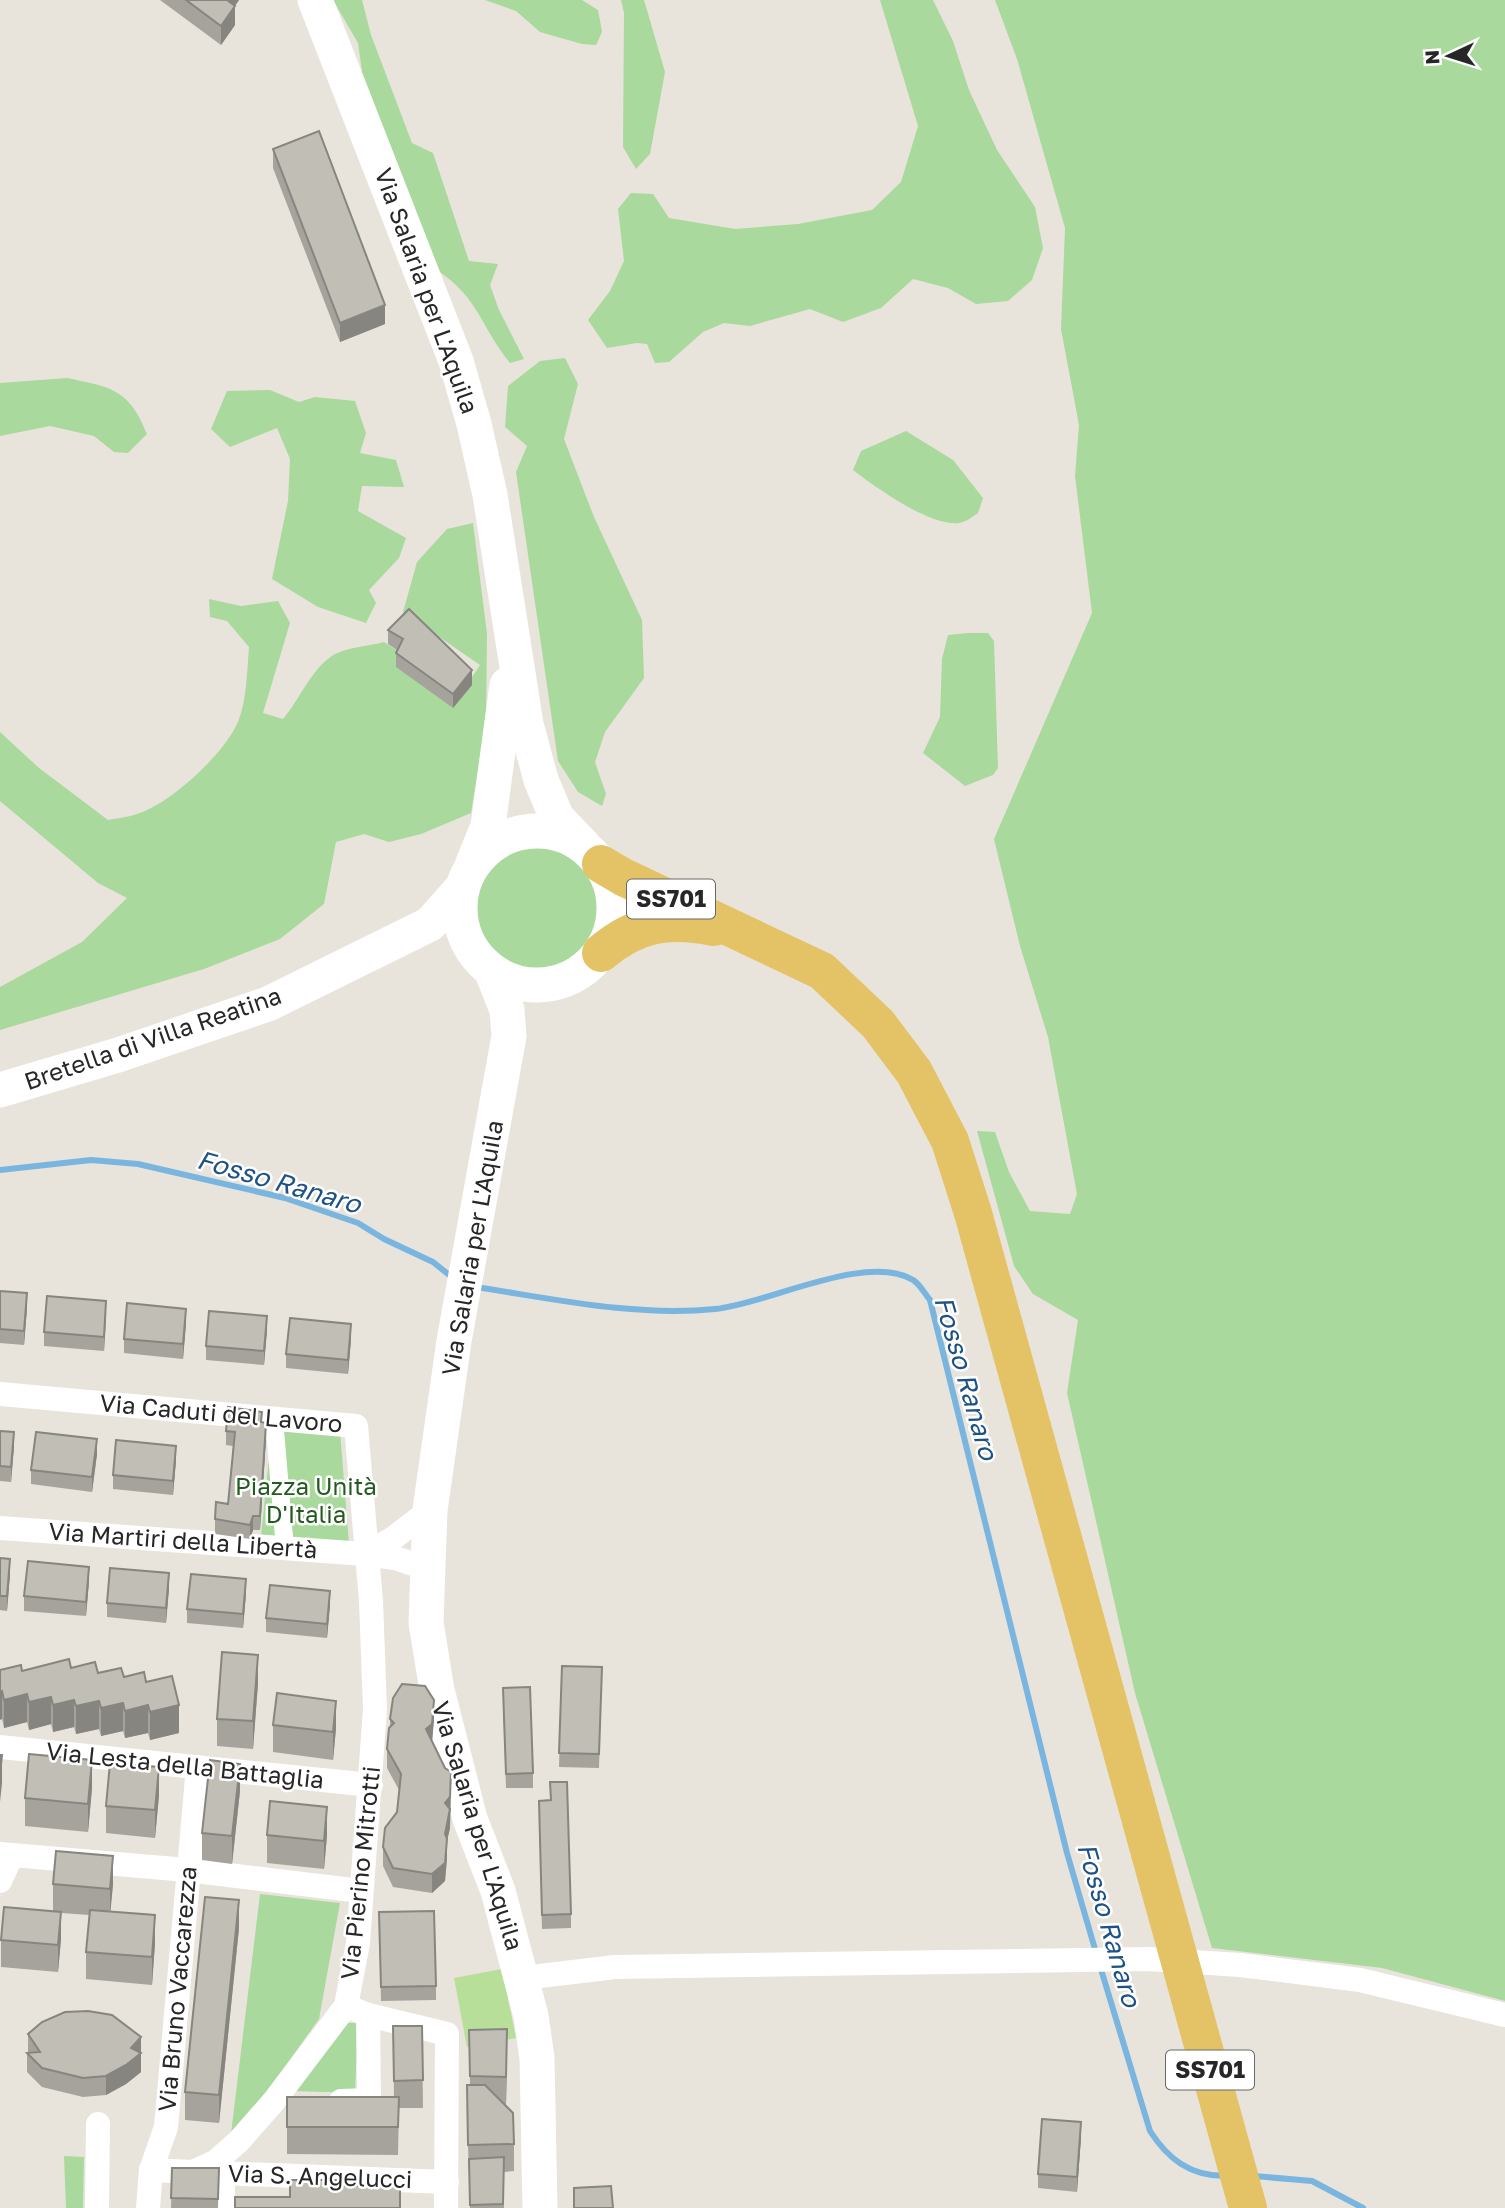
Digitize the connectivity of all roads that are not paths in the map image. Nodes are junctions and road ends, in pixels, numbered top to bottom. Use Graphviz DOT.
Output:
graph roads {
  1 [pos="315,0"];
  2 [pos="513,633"];
  3 [pos="592,855"];
  4 [pos="468,876"];
  5 [pos="740,933"];
  6 [pos="381,947"];
  7 [pos="601,953"];
  8 [pos="483,962"];
  9 [pos="558,983"];
  10 [pos="505,1070"];
  11 [pos="0,1090"];
  12 [pos="0,1394"];
  13 [pos="276,1419"];
  14 [pos="430,1510"];
  15 [pos="0,1528"];
  16 [pos="285,1549"];
  17 [pos="365,1554"];
  18 [pos="426,1568"];
  19 [pos="0,1747"];
  20 [pos="198,1767"];
  21 [pos="371,1785"];
  22 [pos="6,1855"];
  23 [pos="187,1870"];
  24 [pos="0,1881"];
  25 [pos="361,1891"];
  26 [pos="523,1978"];
  27 [pos="357,2011"];
  28 [pos="1505,2015"];
  29 [pos="323,2101"];
  30 [pos="98,2124"];
  31 [pos="151,2170"];
  32 [pos="193,2172"];
  33 [pos="226,2174"];
  34 [pos="447,2182"];
  35 [pos="1243,2188"];
  36 [pos="97,2208"];
  37 [pos="148,2208"];
  38 [pos="226,2208"];
  39 [pos="446,2208"];
  40 [pos="540,2208"];
  1 -- 2 [label="main road, Via Salaria per L'Aquila"];
  2 -- 3 [label="main road"];
  2 -- 4 [label="main road"];
  3 -- 4 [label="main road"];
  3 -- 5 [label="highway, SS701"];
  3 -- 7 [label="main road"];
  4 -- 6 [label="main road, Bretella di Villa Reatina"];
  4 -- 8 [label="main road"];
  5 -- 7 [label="highway, SS701"];
  5 -- 35 [label="highway, SS701"];
  6 -- 8 [label="main road"];
  6 -- 11 [label="main road, Bretella di Villa Reatina"];
  7 -- 9 [label="main road"];
  8 -- 9 [label="main road"];
  8 -- 10 [label="main road, Via Salaria per L'Aquila"];
  9 -- 10 [label="main road, Via Salaria per L'Aquila"];
  10 -- 14 [label="main road, Via Salaria per L'Aquila"];
  12 -- 13 [label="street, Via Caduti del Lavoro"];
  13 -- 16 [label="street"];
  13 -- 17 [label="street, Via Caduti del Lavoro"];
  14 -- 17 [label="street"];
  14 -- 18 [label="main road, Via Salaria per L'Aquila"];
  15 -- 16 [label="street, Via Martiri della Libertà"];
  16 -- 17 [label="street, Via Martiri della Libertà"];
  17 -- 18 [label="street"];
  17 -- 21 [label="street, Via Pierino Mitrotti"];
  18 -- 26 [label="main road, Via Salaria per L'Aquila"];
  19 -- 20 [label="street, Via Lesta della Battaglia"];
  20 -- 21 [label="street, Via Lesta della Battaglia"];
  20 -- 23 [label="street, Via Bruno Vaccarezza"];
  21 -- 25 [label="street, Via Pierino Mitrotti"];
  22 -- 23 [label="street"];
  22 -- 24 [label="street"];
  23 -- 25 [label="street"];
  23 -- 31 [label="street, Via Bruno Vaccarezza"];
  25 -- 27 [label="street, Via Pierino Mitrotti"];
  26 -- 28 [label="street"];
  26 -- 40 [label="main road, Via Salaria per L'Aquila"];
  27 -- 29 [label="street"];
  27 -- 32 [label="street, Via Pierino Mitrotti"];
  27 -- 34 [label="street"];
  30 -- 36 [label="street"];
  31 -- 32 [label="street"];
  31 -- 37 [label="street, Via Bruno Vaccarezza"];
  32 -- 33 [label="street, Via S. Angelucci"];
  33 -- 34 [label="street, Via S. Angelucci"];
  33 -- 38 [label="street"];
  34 -- 39 [label="street"];
}
